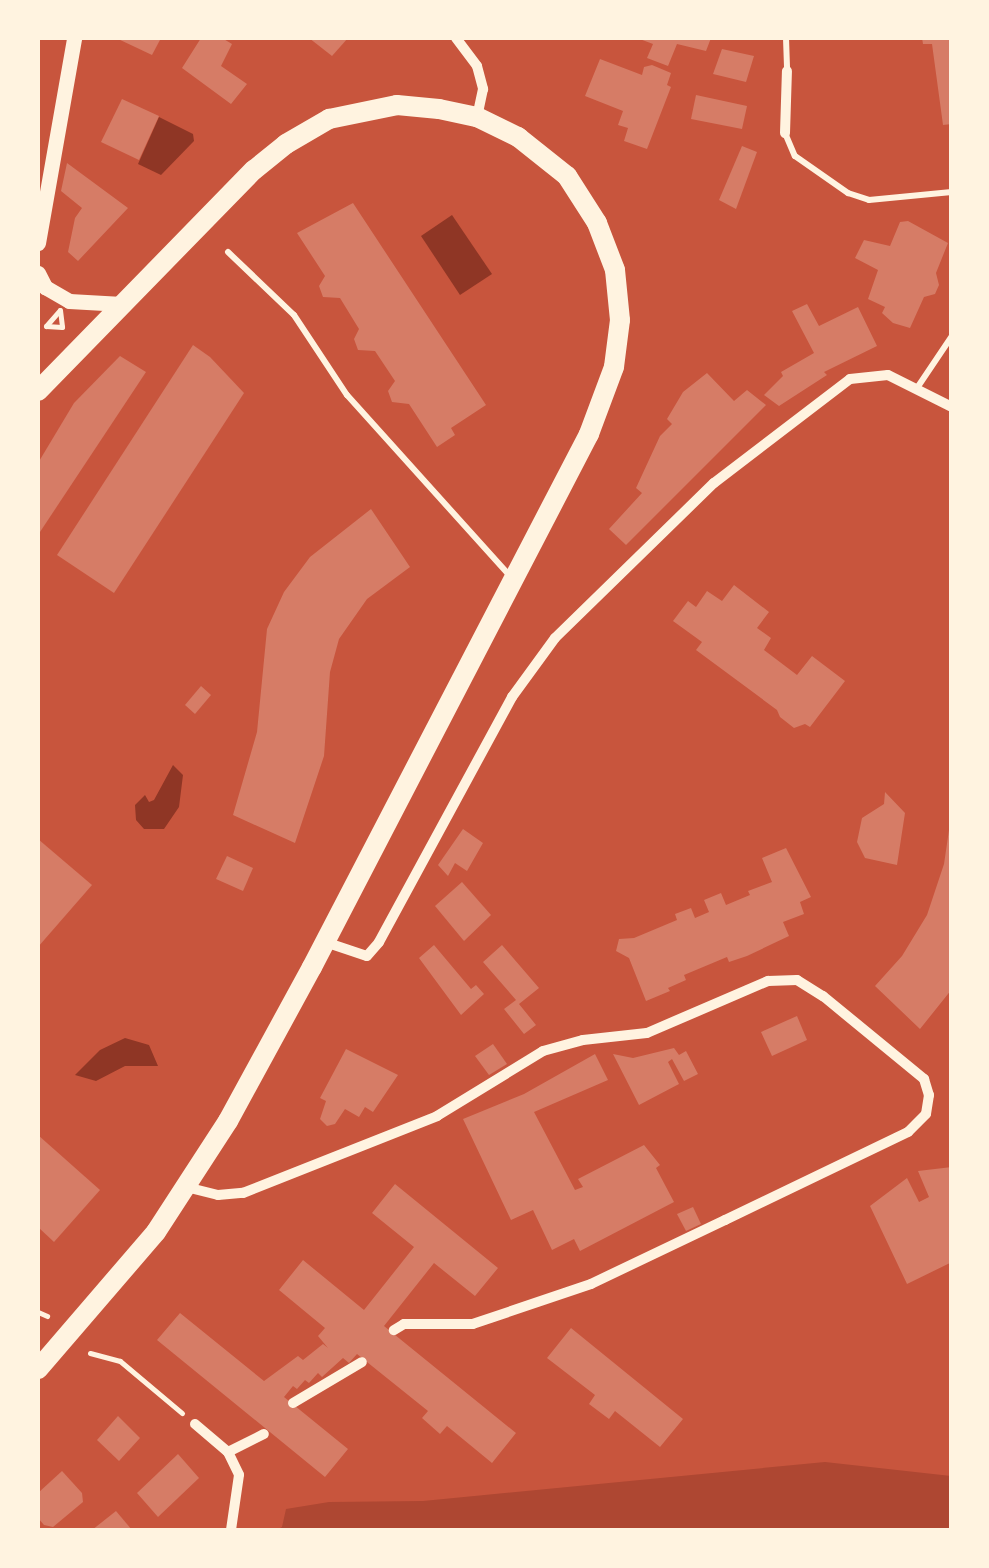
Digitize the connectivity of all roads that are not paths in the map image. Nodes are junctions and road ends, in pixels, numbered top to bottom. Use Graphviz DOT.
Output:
graph roads {
  1 [pos="74,38"];
  2 [pos="456,38"];
  3 [pos="786,38"];
  4 [pos="786,71"];
  5 [pos="477,117"];
  6 [pos="785,133"];
  7 [pos="952,192"];
  8 [pos="38,243"];
  9 [pos="228,252"];
  10 [pos="38,273"];
  11 [pos="122,304"];
  12 [pos="952,336"];
  13 [pos="40,384"];
  14 [pos="917,388"];
  15 [pos="952,407"];
  16 [pos="512,578"];
  17 [pos="324,942"];
  18 [pos="186,1187"];
  19 [pos="394,1330"];
  20 [pos="362,1362"];
  21 [pos="38,1368"];
  22 [pos="293,1402"];
  23 [pos="195,1424"];
  24 [pos="264,1434"];
  25 [pos="228,1452"];
  26 [pos="231,1530"];
  1 -- 8 [label="street"];
  2 -- 5 [label="street"];
  3 -- 4 [label="lane"];
  4 -- 6 [label="street"];
  5 -- 11 [label="main road"];
  5 -- 16 [label="main road"];
  6 -- 7 [label="lane"];
  9 -- 16 [label="lane"];
  10 -- 11 [label="street"];
  11 -- 13 [label="main road"];
  12 -- 14 [label="lane"];
  14 -- 15 [label="street"];
  14 -- 17 [label="street"];
  16 -- 17 [label="main road"];
  17 -- 18 [label="main road"];
  18 -- 19 [label="street"];
  18 -- 21 [label="main road"];
  20 -- 22 [label="street"];
  23 -- 25 [label="street"];
  24 -- 25 [label="street"];
  25 -- 26 [label="street"];
}
